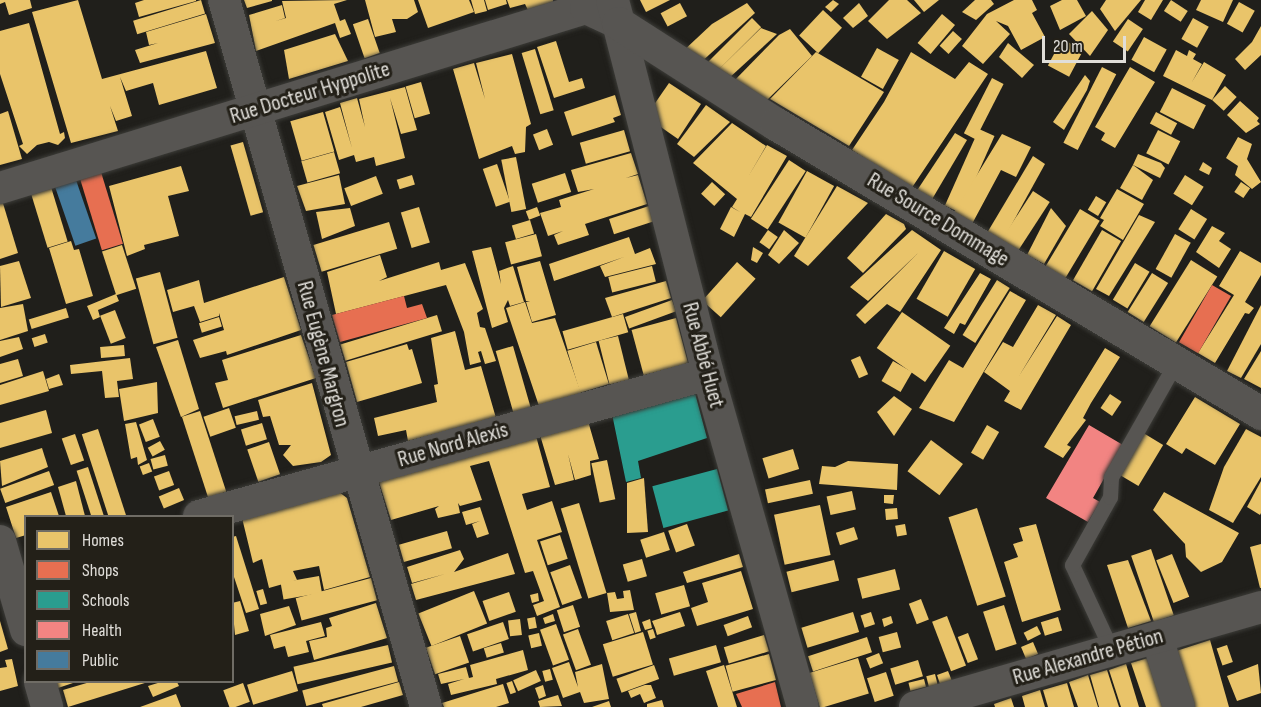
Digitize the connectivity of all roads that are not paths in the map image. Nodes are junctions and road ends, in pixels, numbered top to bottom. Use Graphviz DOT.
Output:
graph roads {
  1 [pos="224,0"];
  2 [pos="615,11"];
  3 [pos="256,110"];
  4 [pos="0,188"];
  5 [pos="1176,362"];
  6 [pos="708,374"];
  7 [pos="1261,413"];
  8 [pos="356,472"];
  9 [pos="203,515"];
  10 [pos="0,541"];
  11 [pos="11,570"];
  12 [pos="1261,607"];
  13 [pos="24,622"];
  14 [pos="1157,638"];
  15 [pos="1112,651"];
  16 [pos="41,683"];
  17 [pos="47,707"];
  18 [pos="426,707"];
  19 [pos="803,707"];
  20 [pos="915,707"];
  21 [pos="1179,707"];
  1 -- 3 [label="street, Rue Eugène Margron"];
  2 -- 3 [label="street, Rue Docteur Hyppolite"];
  2 -- 5 [label="main road, Rue Source Dommage"];
  2 -- 6 [label="street, Rue Abbé Huet"];
  3 -- 4 [label="street, Rue Docteur Hyppolite"];
  3 -- 8 [label="street, Rue Eugène Margron"];
  5 -- 7 [label="main road, Rue Source Dommage"];
  5 -- 15 [label="lane"];
  6 -- 8 [label="street, Rue Nord Alexis"];
  6 -- 19 [label="street, Rue Abbé Huet"];
  8 -- 9 [label="street, Rue Nord Alexis"];
  8 -- 18 [label="street, Rue Eugène Margron"];
  10 -- 11 [label="street"];
  11 -- 13 [label="street"];
  12 -- 14 [label="street, Rue Alexandre Pétion"];
  14 -- 15 [label="street, Rue Alexandre Pétion"];
  14 -- 21 [label="street"];
  15 -- 20 [label="street, Rue Alexandre Pétion"];
  16 -- 17 [label="street"];
}
